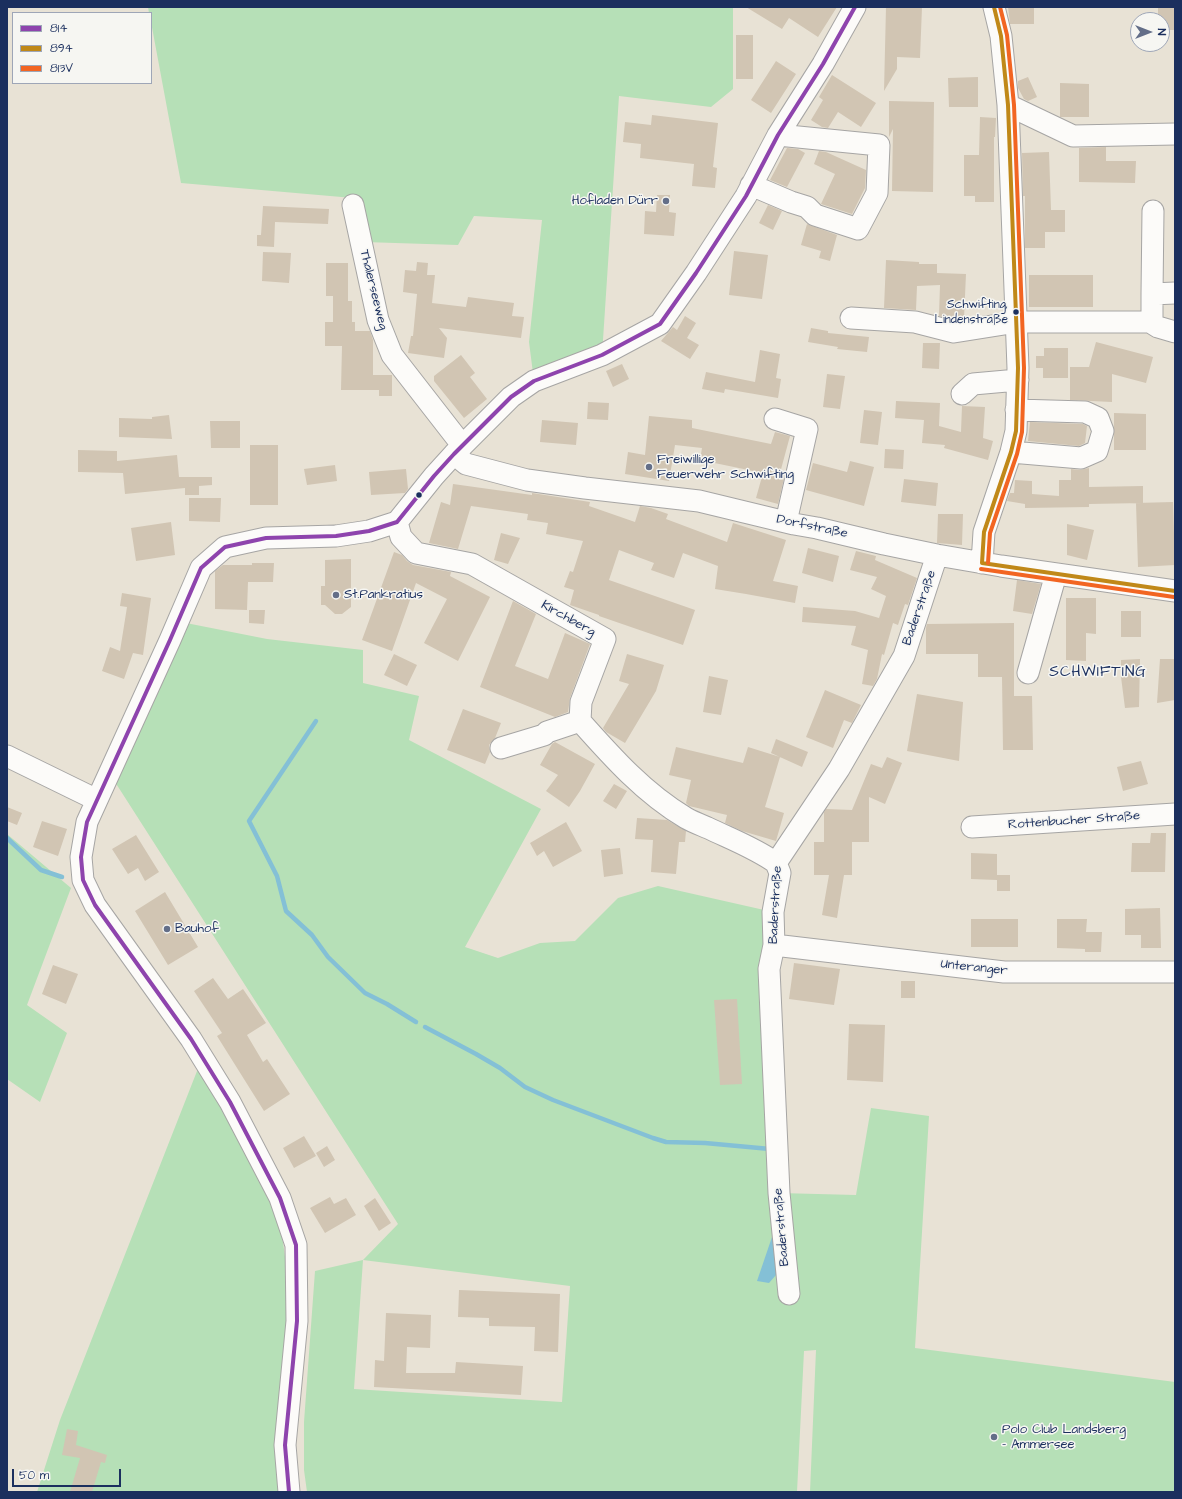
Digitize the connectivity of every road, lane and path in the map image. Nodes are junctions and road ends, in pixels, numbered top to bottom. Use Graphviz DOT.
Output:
graph roads {
  1 [pos="855,7"];
  2 [pos="994,7"];
  3 [pos="1008,105"];
  4 [pos="1175,134"];
  5 [pos="778,135"];
  6 [pos="751,185"];
  7 [pos="353,206"];
  8 [pos="1153,211"];
  9 [pos="1152,294"];
  10 [pos="1175,294"];
  11 [pos="851,318"];
  12 [pos="1017,322"];
  13 [pos="1150,322"];
  14 [pos="1175,332"];
  15 [pos="1018,380"];
  16 [pos="962,394"];
  17 [pos="1016,410"];
  18 [pos="775,418"];
  19 [pos="458,450"];
  20 [pos="1011,452"];
  21 [pos="398,522"];
  22 [pos="786,522"];
  23 [pos="937,555"];
  24 [pos="982,563"];
  25 [pos="1056,574"];
  26 [pos="1175,591"];
  27 [pos="1028,673"];
  28 [pos="580,721"];
  29 [pos="501,748"];
  30 [pos="7,756"];
  31 [pos="97,800"];
  32 [pos="1175,814"];
  33 [pos="972,827"];
  34 [pos="776,863"];
  35 [pos="774,945"];
  36 [pos="1175,972"];
  37 [pos="789,1294"];
  38 [pos="289,1492"];
  1 -- 5 [label="street"];
  2 -- 3 [label="street"];
  3 -- 4 [label="street"];
  3 -- 12 [label="street"];
  5 -- 6 [label="street"];
  5 -- 6 [label="street"];
  6 -- 19 [label="street"];
  7 -- 19 [label="street, Thalerseeweg"];
  8 -- 9 [label="street"];
  9 -- 10 [label="street"];
  9 -- 13 [label="street"];
  11 -- 12 [label="street"];
  12 -- 13 [label="street"];
  12 -- 15 [label="street"];
  13 -- 14 [label="street"];
  15 -- 16 [label="street"];
  15 -- 17 [label="street"];
  17 -- 20 [label="street"];
  17 -- 20 [label="street"];
  18 -- 22 [label="street"];
  19 -- 21 [label="street"];
  19 -- 22 [label="street, Dorfstraße"];
  20 -- 24 [label="street"];
  21 -- 28 [label="street, Kirchberg"];
  21 -- 31 [label="street"];
  22 -- 23 [label="street, Dorfstraße"];
  23 -- 24 [label="street, Dorfstraße"];
  23 -- 34 [label="street, Baderstraße"];
  24 -- 25 [label="street, Dorfstraße"];
  25 -- 26 [label="street, Dorfstraße"];
  25 -- 27 [label="street"];
  28 -- 29 [label="street"];
  28 -- 34 [label="street"];
  30 -- 31 [label="street"];
  31 -- 38 [label="street"];
  32 -- 33 [label="street, Rottenbucher Straße"];
  34 -- 35 [label="street, Baderstraße"];
  35 -- 36 [label="street, Unteranger"];
  35 -- 37 [label="street, Baderstraße"];
}
